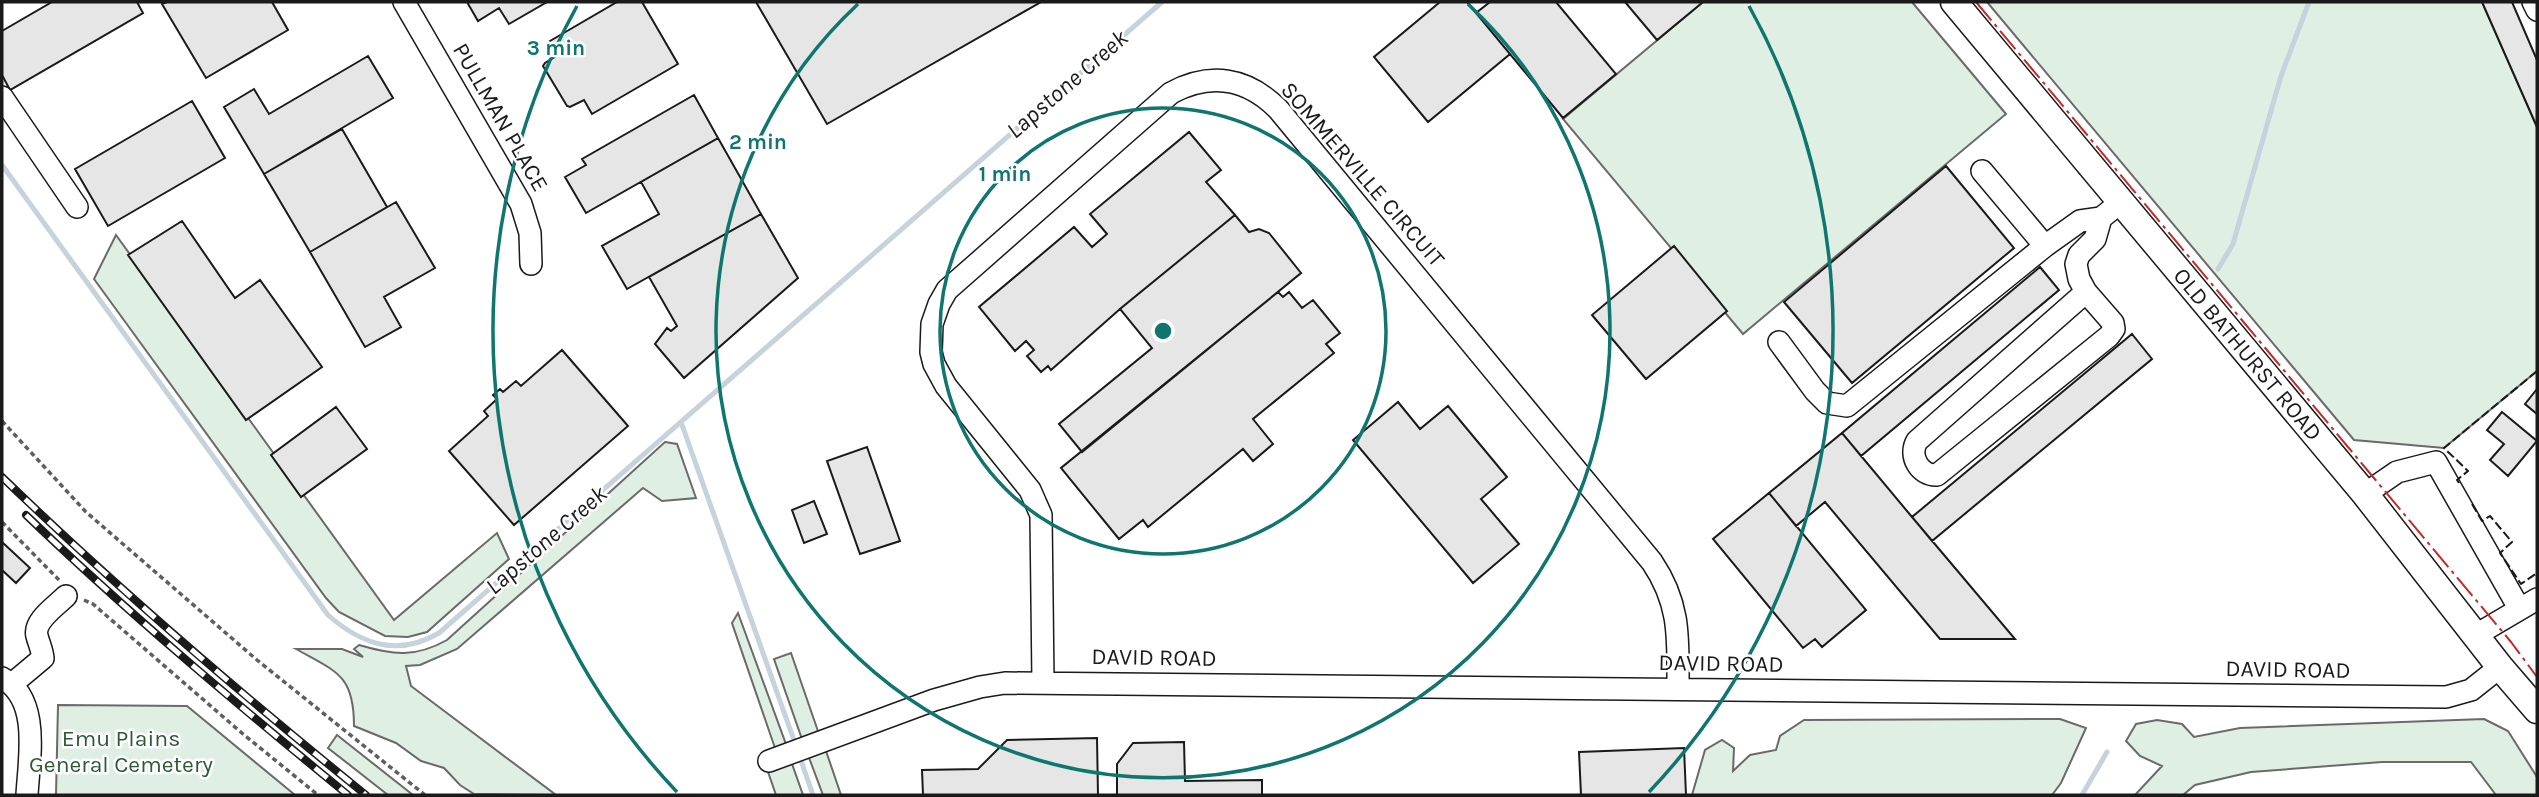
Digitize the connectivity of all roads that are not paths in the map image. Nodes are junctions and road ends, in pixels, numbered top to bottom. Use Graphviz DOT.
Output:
graph roads {
  1 [pos="404,2"];
  2 [pos="1954,2"];
  3 [pos="2533,2"];
  4 [pos="2537,10"];
  5 [pos="2,97"];
  6 [pos="1982,171"];
  7 [pos="77,207"];
  8 [pos="2111,210"];
  9 [pos="2045,246"];
  10 [pos="530,264"];
  11 [pos="2086,292"];
  12 [pos="1779,342"];
  13 [pos="2365,494"];
  14 [pos="70,596"];
  15 [pos="2528,604"];
  16 [pos="2476,635"];
  17 [pos="2500,667"];
  18 [pos="7,681"];
  19 [pos="1043,682"];
  20 [pos="1678,688"];
  21 [pos="2537,710"];
  22 [pos="769,761"];
  23 [pos="27,795"];
  1 -- 10 [label="street, PULLMAN PLACE"];
  2 -- 8 [label="main road, OLD BATHURST ROAD"];
  3 -- 4 [label="street"];
  5 -- 7 [label="street"];
  6 -- 9 [label="street"];
  8 -- 9 [label="street"];
  8 -- 11 [label="street"];
  8 -- 13 [label="main road, OLD BATHURST ROAD"];
  9 -- 12 [label="street"];
  11 -- 11 [label="street"];
  13 -- 15 [label="street"];
  13 -- 16 [label="main road, OLD BATHURST ROAD"];
  14 -- 18 [label="street"];
  15 -- 16 [label="street"];
  16 -- 17 [label="main road, OLD BATHURST ROAD"];
  17 -- 20 [label="street, DAVID ROAD"];
  17 -- 21 [label="main road, OLD BATHURST ROAD"];
  18 -- 23 [label="street"];
  19 -- 20 [label="street, DAVID ROAD"];
  19 -- 20 [label="street, SOMMERVILLE CIRCUIT"];
  19 -- 22 [label="street, DAVID ROAD"];
}
